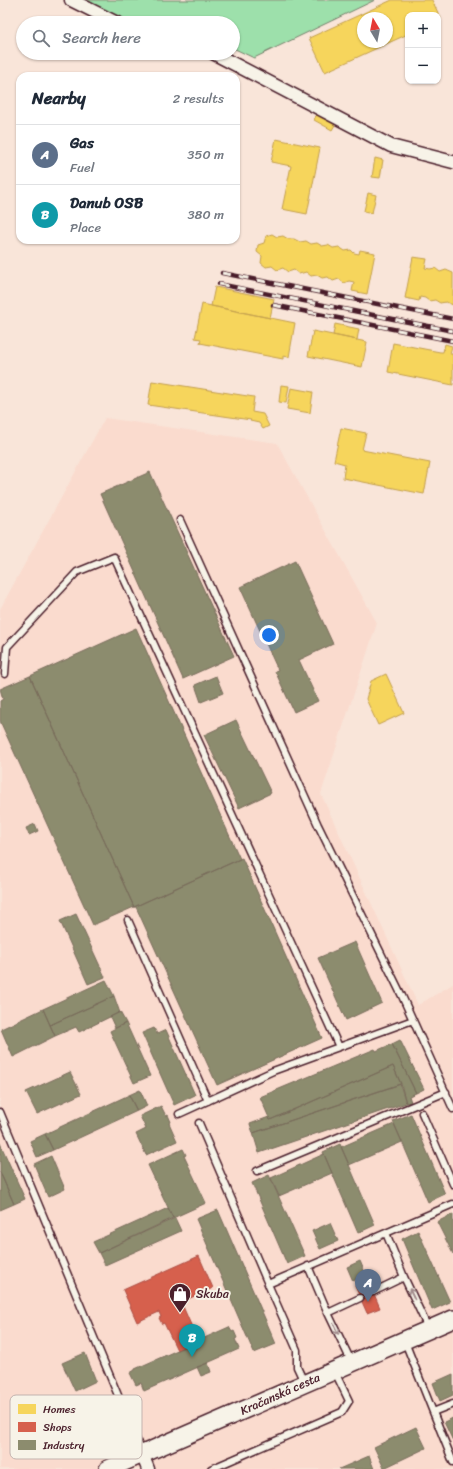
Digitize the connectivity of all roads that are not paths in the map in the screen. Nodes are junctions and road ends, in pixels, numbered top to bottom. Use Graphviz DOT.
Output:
graph roads {
  1 [pos="79,2"];
  2 [pos="104,16"];
  3 [pos="226,60"];
  4 [pos="453,162"];
  5 [pos="180,520"];
  6 [pos="5,674"];
  7 [pos="128,920"];
  8 [pos="413,1020"];
  9 [pos="339,1047"];
  10 [pos="446,1092"];
  11 [pos="208,1101"];
  12 [pos="453,1108"];
  13 [pos="0,1112"];
  14 [pos="422,1113"];
  15 [pos="179,1114"];
  16 [pos="199,1123"];
  17 [pos="257,1171"];
  18 [pos="453,1184"];
  19 [pos="453,1204"];
  20 [pos="386,1233"];
  21 [pos="308,1266"];
  22 [pos="404,1278"];
  23 [pos="268,1284"];
  24 [pos="373,1292"];
  25 [pos="360,1298"];
  26 [pos="328,1313"];
  27 [pos="453,1319"];
  28 [pos="429,1330"];
  29 [pos="404,1340"];
  30 [pos="352,1363"];
  31 [pos="334,1370"];
  32 [pos="304,1383"];
  33 [pos="117,1395"];
  34 [pos="453,1404"];
  35 [pos="433,1412"];
  36 [pos="145,1462"];
  37 [pos="453,1462"];
  38 [pos="108,1469"];
  39 [pos="210,1469"];
  1 -- 2 [label="street"];
  3 -- 4 [label="street"];
  5 -- 8 [label="lane"];
  6 -- 9 [label="lane"];
  7 -- 11 [label="lane"];
  8 -- 9 [label="lane"];
  8 -- 10 [label="lane"];
  9 -- 11 [label="lane"];
  10 -- 12 [label="lane"];
  10 -- 17 [label="lane"];
  11 -- 15 [label="lane"];
  13 -- 33 [label="lane"];
  14 -- 18 [label="lane"];
  16 -- 23 [label="lane"];
  19 -- 20 [label="lane"];
  20 -- 21 [label="lane"];
  20 -- 22 [label="lane"];
  21 -- 23 [label="lane"];
  21 -- 26 [label="lane"];
  22 -- 24 [label="lane"];
  28 -- 22 [label="lane, one-way"];
  23 -- 32 [label="lane"];
  25 -- 26 [label="lane"];
  26 -- 30 [label="lane, one-way"];
  27 -- 28 [label="street, Kračanská cesta"];
  28 -- 29 [label="street, Kračanská cesta"];
  29 -- 30 [label="street, Kračanská cesta"];
  29 -- 35 [label="lane"];
  30 -- 31 [label="street, Kračanská cesta"];
  31 -- 32 [label="street, Kračanská cesta"];
  31 -- 39 [label="lane"];
  32 -- 36 [label="street, Kračanská cesta"];
  34 -- 35 [label="lane"];
  35 -- 37 [label="lane"];
  36 -- 38 [label="street, Kračanská cesta"];
}
